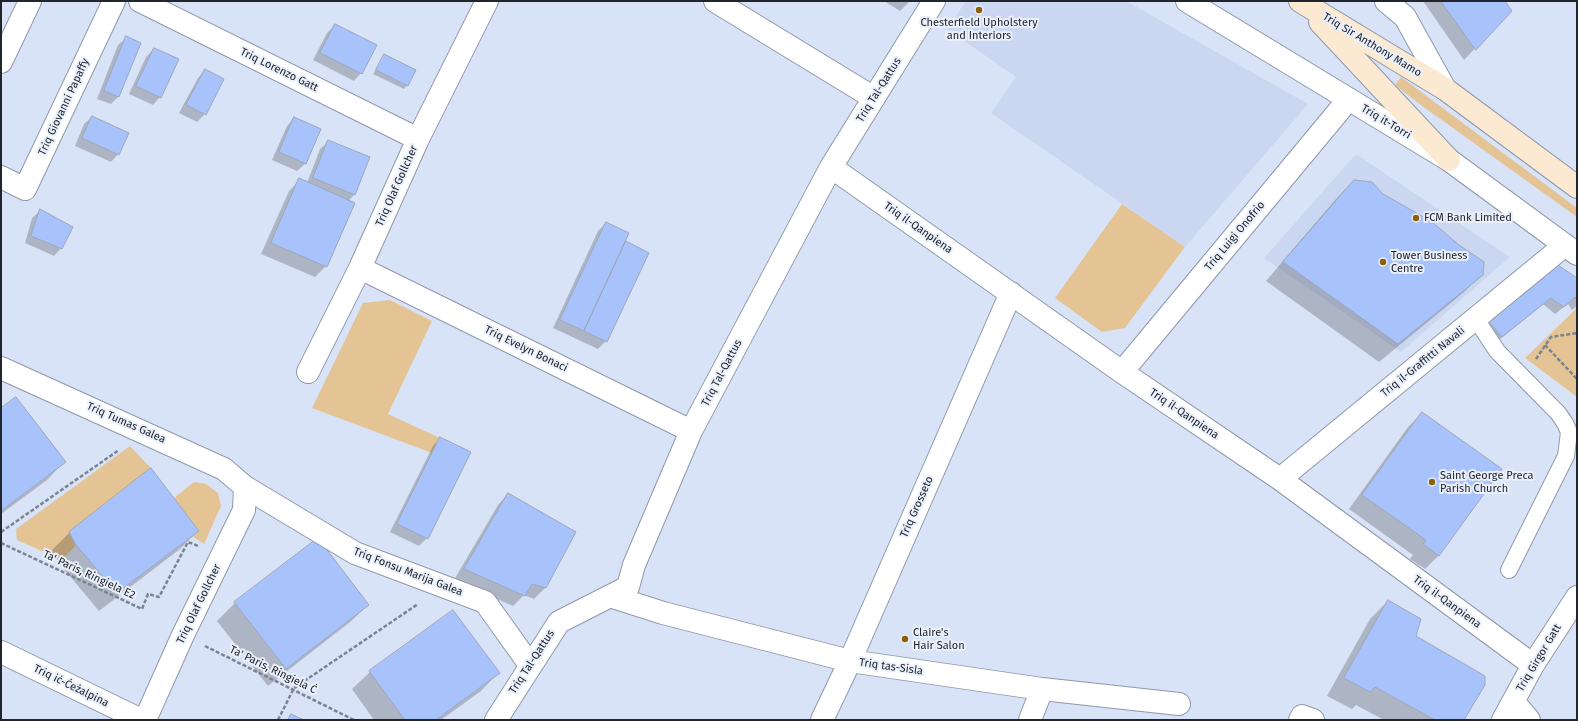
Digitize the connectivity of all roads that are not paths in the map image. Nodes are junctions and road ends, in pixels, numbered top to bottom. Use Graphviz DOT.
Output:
graph roads {
  1 [pos="30,1"];
  2 [pos="114,1"];
  3 [pos="140,1"];
  4 [pos="487,1"];
  5 [pos="715,1"];
  6 [pos="934,1"];
  7 [pos="1187,1"];
  8 [pos="1386,1"];
  9 [pos="1301,2"];
  10 [pos="1,62"];
  11 [pos="1445,89"];
  12 [pos="874,98"];
  13 [pos="1348,100"];
  14 [pos="418,139"];
  15 [pos="1449,160"];
  16 [pos="831,166"];
  17 [pos="1,177"];
  18 [pos="1577,187"];
  19 [pos="1571,249"];
  20 [pos="360,268"];
  21 [pos="1011,293"];
  22 [pos="1476,319"];
  23 [pos="1,368"];
  24 [pos="308,372"];
  25 [pos="1122,372"];
  26 [pos="692,431"];
  27 [pos="1280,479"];
  28 [pos="245,487"];
  29 [pos="1509,570"];
  30 [pos="610,596"];
  31 [pos="1577,597"];
  32 [pos="1,652"];
  33 [pos="850,661"];
  34 [pos="530,665"];
  35 [pos="1532,665"];
  36 [pos="1042,689"];
  37 [pos="1179,704"];
  38 [pos="1508,711"];
  39 [pos="141,720"];
  40 [pos="145,720"];
  41 [pos="496,720"];
  42 [pos="822,720"];
  43 [pos="1030,720"];
  44 [pos="1530,720"];
  1 -- 10 [label="street"];
  2 -- 17 [label="street, Triq Giovanni Papaffy"];
  3 -- 14 [label="street, Triq Lorenzo Gatt"];
  4 -- 14 [label="street, Triq Olaf Gollcher"];
  5 -- 12 [label="street"];
  6 -- 12 [label="street, Triq Tal-Qattus"];
  7 -- 13 [label="street, Triq it-Torri"];
  8 -- 11 [label="street, Triq Sir Anthony Mamo"];
  9 -- 11 [label="main road, Triq Sir Anthony Mamo"];
  9 -- 15 [label="main road"];
  11 -- 18 [label="main road, Triq Sir Anthony Mamo"];
  12 -- 16 [label="street, Triq Tal-Qattus"];
  13 -- 15 [label="street, Triq it-Torri"];
  13 -- 25 [label="street, Triq Luigi Onofrio"];
  14 -- 20 [label="street, Triq Olaf Gollcher"];
  15 -- 19 [label="street, Triq it-Torri"];
  16 -- 21 [label="street, Triq il-Qanpiena"];
  16 -- 26 [label="street, Triq Tal-Qattus"];
  19 -- 22 [label="street, Triq il-Graffitti Navali"];
  20 -- 24 [label="street, Triq Olaf Gollcher"];
  20 -- 26 [label="street, Triq Evelyn Bonaci"];
  21 -- 25 [label="street, Triq il-Qanpiena"];
  21 -- 33 [label="street, Triq Grosseto"];
  22 -- 27 [label="street, Triq il-Graffitti Navali"];
  22 -- 29 [label="lane"];
  23 -- 28 [label="street, Triq Tumas Galea"];
  25 -- 27 [label="street, Triq il-Qanpiena"];
  26 -- 30 [label="street, Triq Tal-Qattus"];
  27 -- 35 [label="street, Triq il-Qanpiena"];
  28 -- 34 [label="street, Triq Fonsu Marija Galea"];
  28 -- 40 [label="street, Triq Olaf Gollcher"];
  30 -- 33 [label="street, Triq tas-Sisla"];
  30 -- 34 [label="street, Triq Tal-Qattus"];
  31 -- 35 [label="street, Triq Girgor Gatt"];
  32 -- 39 [label="street, Triq iċ-Ċeżalpina"];
  33 -- 36 [label="street, Triq tas-Sisla"];
  33 -- 42 [label="street, Triq Grosseto"];
  34 -- 41 [label="street, Triq Tal-Qattus"];
  35 -- 38 [label="street, Triq Girgor Gatt"];
  36 -- 37 [label="street, Triq tas-Sisla"];
  36 -- 43 [label="street"];
  38 -- 44 [label="street"];
}
